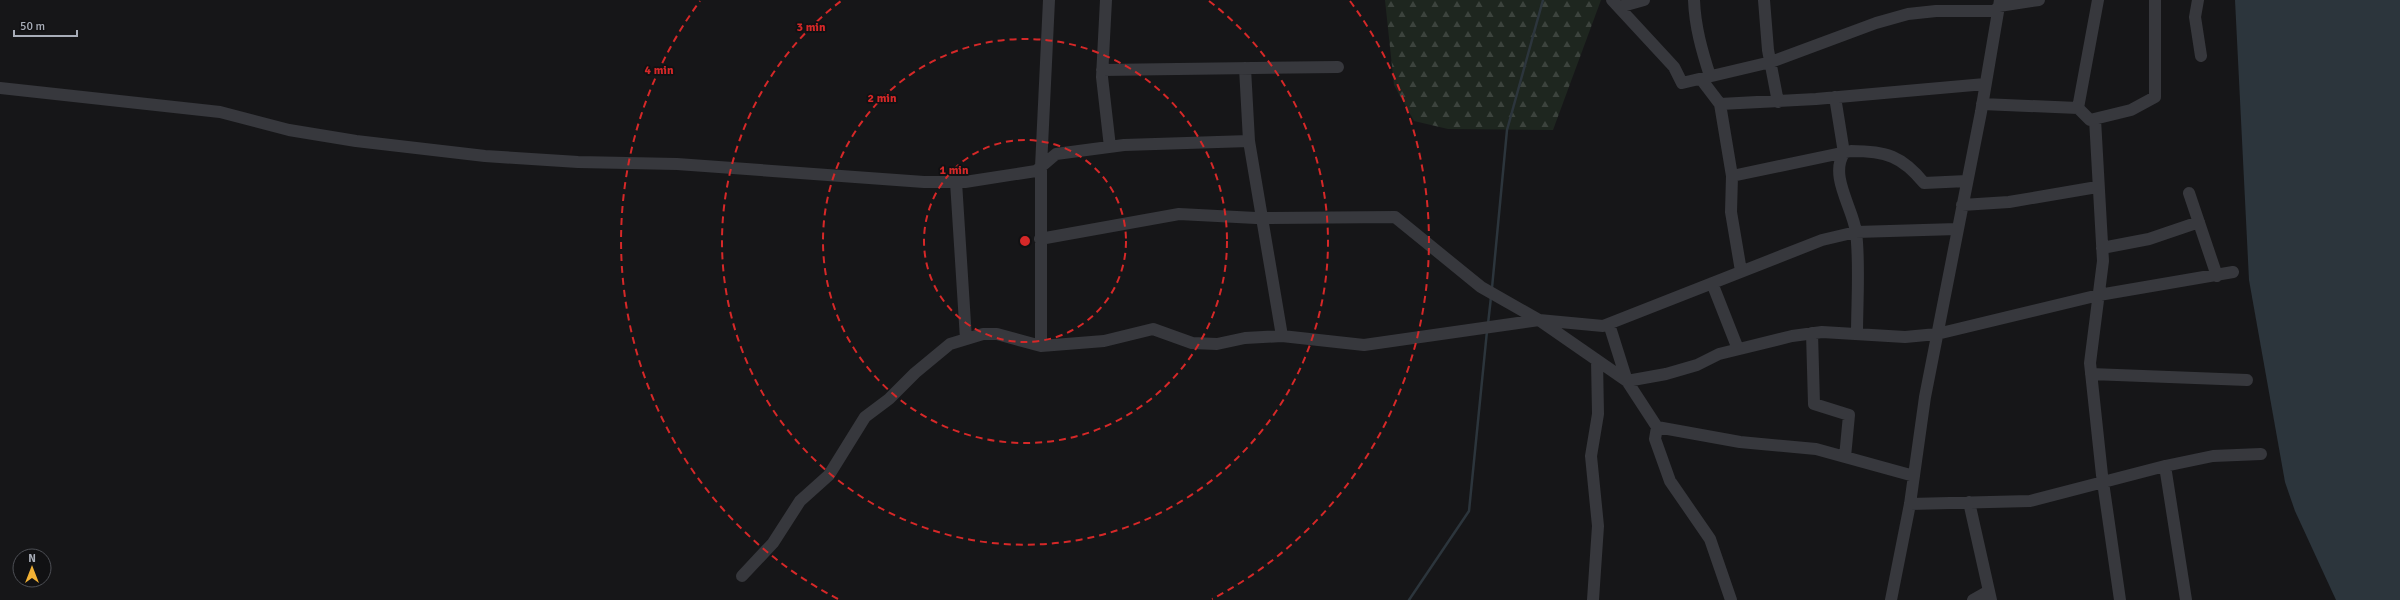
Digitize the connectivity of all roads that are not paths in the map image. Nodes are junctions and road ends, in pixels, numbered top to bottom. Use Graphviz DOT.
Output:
graph roads {
  1 [pos="1049,0"];
  2 [pos="1106,0"];
  3 [pos="1644,0"];
  4 [pos="1694,0"];
  5 [pos="1764,0"];
  6 [pos="2039,0"];
  7 [pos="2098,0"];
  8 [pos="2155,0"];
  9 [pos="2198,0"];
  10 [pos="1616,3"];
  11 [pos="1999,3"];
  12 [pos="1952,6"];
  13 [pos="2201,56"];
  14 [pos="1770,62"];
  15 [pos="1338,67"];
  16 [pos="1244,68"];
  17 [pos="1102,70"];
  18 [pos="1706,78"];
  19 [pos="1985,84"];
  20 [pos="0,88"];
  21 [pos="1835,98"];
  22 [pos="1778,102"];
  23 [pos="1720,104"];
  24 [pos="1982,104"];
  25 [pos="2078,108"];
  26 [pos="2095,119"];
  27 [pos="1249,141"];
  28 [pos="1110,147"];
  29 [pos="1844,153"];
  30 [pos="1041,167"];
  31 [pos="1732,176"];
  32 [pos="1967,181"];
  33 [pos="956,182"];
  34 [pos="2097,187"];
  35 [pos="2189,193"];
  36 [pos="1962,205"];
  37 [pos="1261,218"];
  38 [pos="2199,222"];
  39 [pos="1957,229"];
  40 [pos="1856,232"];
  41 [pos="1040,239"];
  42 [pos="2102,248"];
  43 [pos="1741,271"];
  44 [pos="2233,272"];
  45 [pos="2217,276"];
  46 [pos="1712,283"];
  47 [pos="2098,295"];
  48 [pos="1539,320"];
  49 [pos="1609,324"];
  50 [pos="1812,333"];
  51 [pos="1858,334"];
  52 [pos="1937,334"];
  53 [pos="1282,336"];
  54 [pos="966,339"];
  55 [pos="1042,346"];
  56 [pos="1738,349"];
  57 [pos="1597,360"];
  58 [pos="2091,374"];
  59 [pos="2247,380"];
  60 [pos="1627,381"];
  61 [pos="1658,427"];
  62 [pos="2261,454"];
  63 [pos="1845,457"];
  64 [pos="2164,466"];
  65 [pos="1914,476"];
  66 [pos="2103,482"];
  67 [pos="1969,502"];
  68 [pos="1910,504"];
  69 [pos="742,576"];
  70 [pos="1990,595"];
  71 [pos="1593,600"];
  72 [pos="1731,600"];
  73 [pos="1891,600"];
  74 [pos="1973,600"];
  75 [pos="2120,600"];
  76 [pos="2186,600"];
  1 -- 30 [label="street"];
  2 -- 17 [label="street"];
  3 -- 10 [label="street"];
  4 -- 18 [label="street"];
  5 -- 14 [label="street"];
  6 -- 11 [label="street"];
  7 -- 25 [label="street"];
  8 -- 26 [label="street"];
  9 -- 13 [label="street"];
  10 -- 18 [label="street"];
  11 -- 12 [label="street"];
  11 -- 19 [label="street"];
  12 -- 14 [label="street"];
  14 -- 18 [label="street"];
  14 -- 22 [label="street"];
  15 -- 16 [label="street"];
  16 -- 17 [label="street"];
  16 -- 27 [label="street"];
  17 -- 28 [label="street"];
  18 -- 23 [label="street"];
  19 -- 21 [label="street"];
  19 -- 24 [label="street"];
  20 -- 33 [label="street"];
  21 -- 22 [label="street"];
  21 -- 29 [label="street"];
  22 -- 23 [label="street"];
  23 -- 31 [label="street"];
  24 -- 25 [label="street"];
  24 -- 32 [label="street"];
  25 -- 26 [label="street"];
  26 -- 34 [label="street"];
  27 -- 28 [label="street"];
  27 -- 37 [label="street"];
  28 -- 30 [label="street"];
  29 -- 31 [label="street"];
  29 -- 32 [label="street"];
  29 -- 40 [label="street"];
  30 -- 33 [label="street"];
  30 -- 41 [label="street"];
  31 -- 43 [label="street"];
  32 -- 36 [label="street"];
  33 -- 54 [label="street"];
  34 -- 36 [label="street"];
  34 -- 42 [label="street"];
  35 -- 38 [label="street"];
  36 -- 39 [label="street"];
  37 -- 41 [label="street"];
  37 -- 48 [label="street"];
  37 -- 53 [label="street"];
  38 -- 42 [label="street"];
  38 -- 45 [label="street"];
  39 -- 40 [label="street"];
  39 -- 52 [label="street"];
  40 -- 43 [label="street"];
  40 -- 51 [label="street"];
  41 -- 55 [label="street"];
  42 -- 47 [label="street"];
  43 -- 46 [label="street"];
  44 -- 45 [label="street"];
  45 -- 47 [label="street"];
  46 -- 49 [label="street"];
  46 -- 56 [label="street"];
  47 -- 52 [label="street"];
  47 -- 58 [label="street"];
  48 -- 49 [label="street"];
  48 -- 53 [label="street"];
  48 -- 57 [label="street"];
  49 -- 60 [label="street"];
  50 -- 51 [label="street"];
  50 -- 56 [label="street"];
  50 -- 63 [label="street"];
  51 -- 52 [label="street"];
  52 -- 65 [label="street"];
  53 -- 55 [label="street"];
  54 -- 55 [label="street"];
  54 -- 69 [label="street"];
  56 -- 60 [label="street"];
  57 -- 60 [label="street"];
  57 -- 71 [label="street"];
  58 -- 59 [label="street"];
  58 -- 66 [label="street"];
  60 -- 61 [label="street"];
  61 -- 63 [label="street"];
  61 -- 72 [label="street"];
  62 -- 64 [label="street"];
  63 -- 65 [label="street"];
  64 -- 66 [label="street"];
  64 -- 76 [label="street"];
  65 -- 68 [label="street"];
  66 -- 67 [label="street"];
  66 -- 75 [label="street"];
  67 -- 68 [label="street"];
  67 -- 70 [label="street"];
  68 -- 73 [label="street"];
  70 -- 74 [label="street"];
}
